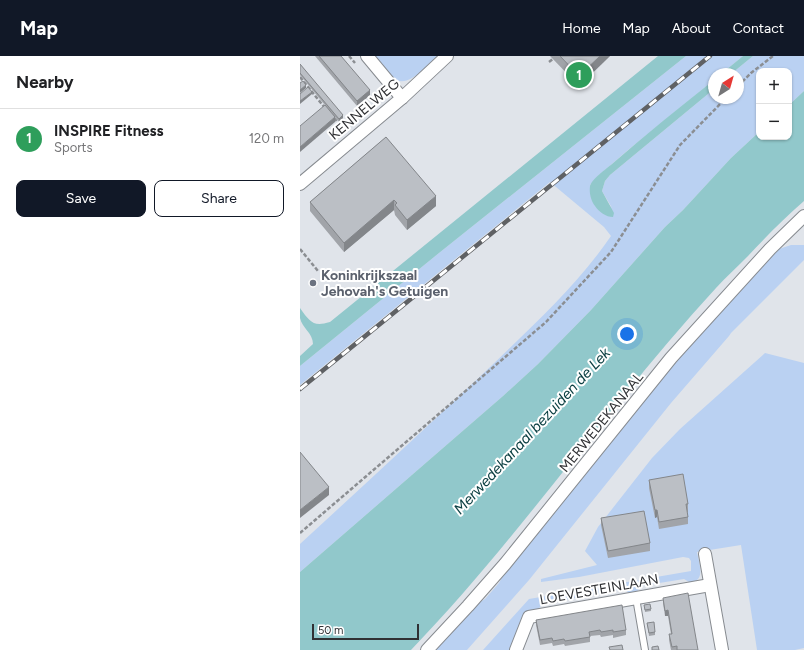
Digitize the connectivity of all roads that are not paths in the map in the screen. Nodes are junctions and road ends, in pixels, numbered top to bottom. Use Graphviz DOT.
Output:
graph roads {
  1 [pos="367,56"];
  2 [pos="447,56"];
  3 [pos="402,98"];
  4 [pos="300,184"];
  5 [pos="804,216"];
  6 [pos="705,554"];
  7 [pos="710,585"];
  8 [pos="636,598"];
  9 [pos="427,650"];
  10 [pos="516,650"];
  11 [pos="645,650"];
  12 [pos="722,650"];
  1 -- 3 [label="street"];
  2 -- 3 [label="street, KENNELWEG"];
  3 -- 4 [label="street, KENNELWEG"];
  5 -- 9 [label="street, MERWEDEKANAAL"];
  6 -- 7 [label="street"];
  7 -- 8 [label="street, LOEVESTEINLAAN"];
  7 -- 12 [label="street"];
  8 -- 10 [label="street, LOEVESTEINLAAN"];
  8 -- 11 [label="lane"];
}
